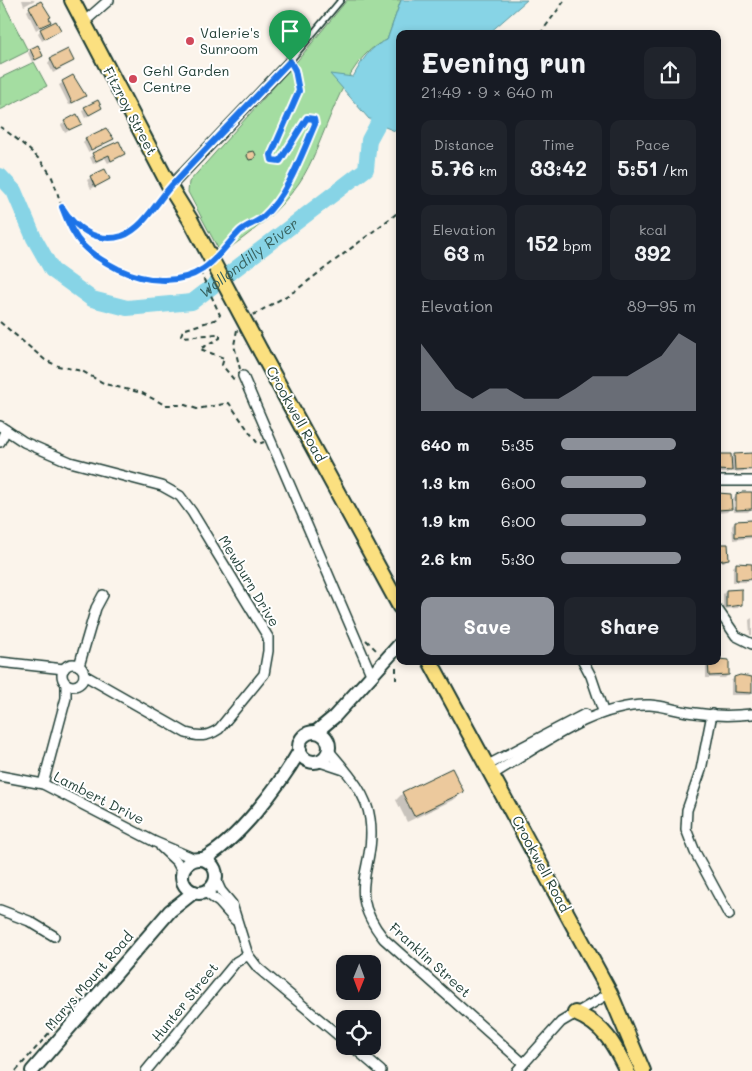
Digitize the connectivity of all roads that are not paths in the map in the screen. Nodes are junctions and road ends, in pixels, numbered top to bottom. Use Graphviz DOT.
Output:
graph roads {
  1 [pos="72,0"];
  2 [pos="109,0"];
  3 [pos="342,0"];
  4 [pos="84,22"];
  5 [pos="290,61"];
  6 [pos="170,187"];
  7 [pos="191,221"];
  8 [pos="243,376"];
  9 [pos="3,428"];
  10 [pos="0,442"];
  11 [pos="721,481"];
  12 [pos="752,481"];
  13 [pos="103,595"];
  14 [pos="396,599"];
  15 [pos="721,614"];
  16 [pos="752,644"];
  17 [pos="396,648"];
  18 [pos="0,662"];
  19 [pos="432,665"];
  20 [pos="585,665"];
  21 [pos="371,674"];
  22 [pos="73,675"];
  23 [pos="602,709"];
  24 [pos="712,714"];
  25 [pos="752,714"];
  26 [pos="334,717"];
  27 [pos="316,732"];
  28 [pos="329,746"];
  29 [pos="300,750"];
  30 [pos="314,761"];
  31 [pos="490,770"];
  32 [pos="346,771"];
  33 [pos="287,773"];
  34 [pos="0,776"];
  35 [pos="43,784"];
  36 [pos="155,842"];
  37 [pos="227,844"];
  38 [pos="199,859"];
  39 [pos="215,875"];
  40 [pos="182,876"];
  41 [pos="199,892"];
  42 [pos="0,910"];
  43 [pos="170,911"];
  44 [pos="729,915"];
  45 [pos="239,926"];
  46 [pos="54,936"];
  47 [pos="248,955"];
  48 [pos="610,993"];
  49 [pos="575,1013"];
  50 [pos="336,1033"];
  51 [pos="362,1055"];
  52 [pos="523,1063"];
  53 [pos="32,1071"];
  54 [pos="146,1071"];
  55 [pos="381,1071"];
  56 [pos="517,1071"];
  57 [pos="627,1071"];
  58 [pos="643,1071"];
  1 -- 4 [label="main road, Fitzroy Street"];
  2 -- 4 [label="street"];
  3 -- 5 [label="lane"];
  4 -- 6 [label="main road, Fitzroy Street"];
  5 -- 6 [label="street"];
  6 -- 7 [label="main road, Fitzroy Street"];
  7 -- 14 [label="main road, Crookwell Road, bridge"];
  8 -- 21 [label="street"];
  9 -- 10 [label="street"];
  9 -- 22 [label="street, Mewburn Drive"];
  11 -- 12 [label="street"];
  13 -- 22 [label="street"];
  15 -- 16 [label="street"];
  17 -- 21 [label="street"];
  18 -- 22 [label="street, Mewburn Drive"];
  19 -- 31 [label="main road, Crookwell Road"];
  20 -- 23 [label="street"];
  21 -- 26 [label="street"];
  22 -- 35 [label="street"];
  23 -- 24 [label="street"];
  23 -- 31 [label="street"];
  24 -- 25 [label="street"];
  24 -- 44 [label="street"];
  26 -- 27 [label="street"];
  26 -- 28 [label="street"];
  27 -- 28 [label="street"];
  27 -- 29 [label="street"];
  28 -- 30 [label="street"];
  28 -- 32 [label="street, Franklin Street"];
  29 -- 30 [label="street"];
  29 -- 33 [label="street"];
  30 -- 32 [label="street"];
  30 -- 33 [label="street"];
  31 -- 48 [label="main road, Crookwell Road"];
  32 -- 52 [label="street, Franklin Street"];
  33 -- 37 [label="street"];
  34 -- 35 [label="street, Lambert Drive"];
  35 -- 36 [label="street, Lambert Drive"];
  36 -- 38 [label="street, Lambert Drive"];
  36 -- 40 [label="street, Lambert Drive"];
  37 -- 38 [label="street"];
  37 -- 39 [label="street"];
  38 -- 39 [label="street"];
  38 -- 40 [label="street"];
  39 -- 41 [label="street"];
  39 -- 45 [label="street"];
  40 -- 41 [label="street"];
  40 -- 43 [label="street, Marys Mount Road"];
  41 -- 43 [label="street, Marys Mount Road"];
  41 -- 45 [label="street"];
  42 -- 46 [label="street"];
  43 -- 53 [label="street, Marys Mount Road"];
  45 -- 47 [label="street"];
  47 -- 50 [label="street"];
  47 -- 54 [label="street, Hunter Street"];
  48 -- 49 [label="street"];
  48 -- 58 [label="main road, Crookwell Road"];
  49 -- 52 [label="street"];
  49 -- 57 [label="main road"];
  51 -- 55 [label="street"];
  52 -- 56 [label="street"];
}
